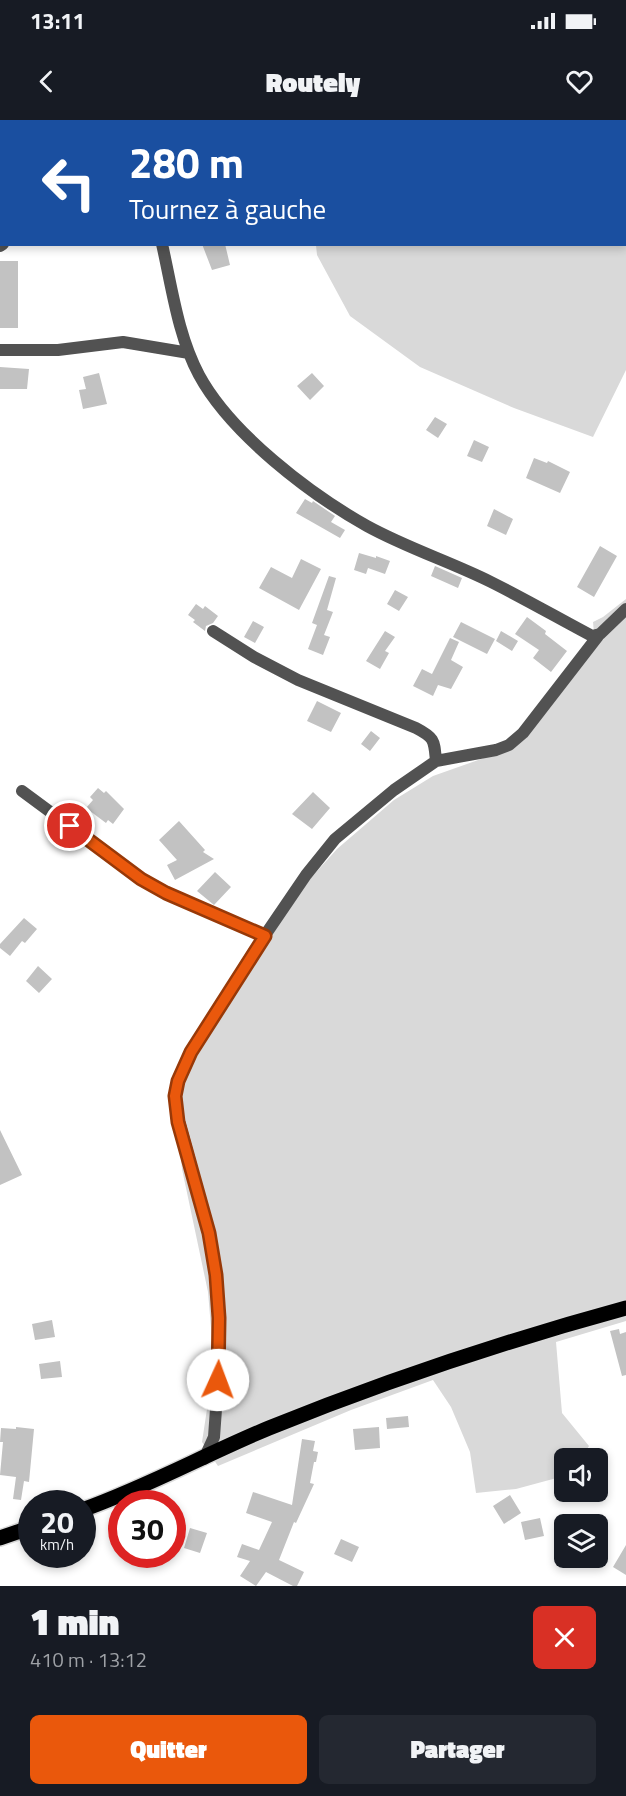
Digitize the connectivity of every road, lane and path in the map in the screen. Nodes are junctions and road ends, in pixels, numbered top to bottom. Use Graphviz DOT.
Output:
graph roads {
  1 [pos="162,246"];
  2 [pos="0,350"];
  3 [pos="189,353"];
  4 [pos="626,609"];
  5 [pos="213,631"];
  6 [pos="598,636"];
  7 [pos="436,761"];
  8 [pos="22,791"];
  9 [pos="265,936"];
  10 [pos="626,1308"];
  11 [pos="204,1459"];
  12 [pos="96,1505"];
  13 [pos="18,1532"];
  14 [pos="0,1538"];
  1 -- 3 [label="street"];
  2 -- 3 [label="street"];
  3 -- 6 [label="street"];
  4 -- 6 [label="street"];
  5 -- 7 [label="street"];
  6 -- 7 [label="street"];
  7 -- 9 [label="street"];
  8 -- 9 [label="street"];
  9 -- 11 [label="street"];
  10 -- 11 [label="main road"];
  11 -- 12 [label="main road"];
  13 -- 14 [label="main road"];
}
